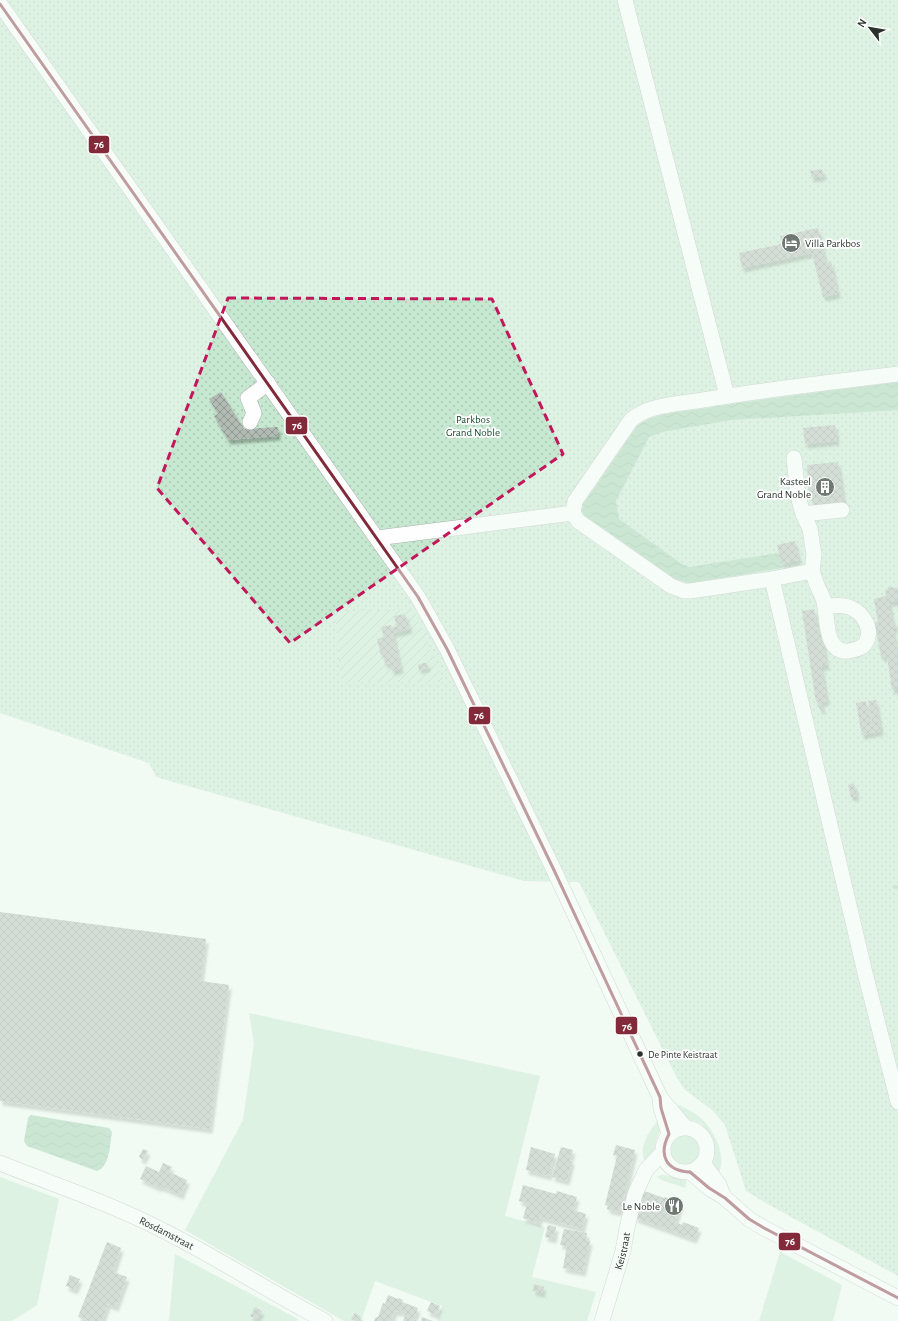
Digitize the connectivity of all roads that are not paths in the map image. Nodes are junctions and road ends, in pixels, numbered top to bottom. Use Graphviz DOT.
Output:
graph roads {
  1 [pos="626,0"];
  2 [pos="0,4"];
  3 [pos="898,374"];
  4 [pos="268,383"];
  5 [pos="727,396"];
  6 [pos="250,422"];
  7 [pos="794,458"];
  8 [pos="842,510"];
  9 [pos="573,513"];
  10 [pos="803,514"];
  11 [pos="376,538"];
  12 [pos="812,571"];
  13 [pos="772,579"];
  14 [pos="825,606"];
  15 [pos="660,1097"];
  16 [pos="898,1102"];
  17 [pos="685,1127"];
  18 [pos="669,1134"];
  19 [pos="663,1152"];
  20 [pos="0,1163"];
  21 [pos="703,1163"];
  22 [pos="669,1166"];
  23 [pos="690,1172"];
  24 [pos="641,1182"];
  25 [pos="725,1198"];
  26 [pos="898,1298"];
  27 [pos="325,1321"];
  28 [pos="602,1321"];
  1 -- 5 [label="street"];
  2 -- 4 [label="street"];
  3 -- 5 [label="street"];
  4 -- 6 [label="street"];
  4 -- 11 [label="street"];
  5 -- 9 [label="street"];
  7 -- 10 [label="street"];
  8 -- 10 [label="street"];
  9 -- 11 [label="street"];
  9 -- 13 [label="street"];
  10 -- 12 [label="street"];
  11 -- 15 [label="street"];
  12 -- 13 [label="street"];
  12 -- 14 [label="street"];
  13 -- 16 [label="street"];
  15 -- 17 [label="street"];
  15 -- 18 [label="street"];
  17 -- 18 [label="street"];
  17 -- 21 [label="street"];
  18 -- 19 [label="street"];
  19 -- 22 [label="street"];
  19 -- 24 [label="street, Keistraat"];
  20 -- 27 [label="street, Rosdamstraat"];
  21 -- 23 [label="street"];
  21 -- 25 [label="street"];
  22 -- 23 [label="street"];
  22 -- 24 [label="street"];
  23 -- 25 [label="street"];
  24 -- 28 [label="street, Keistraat"];
  25 -- 26 [label="street"];
}
